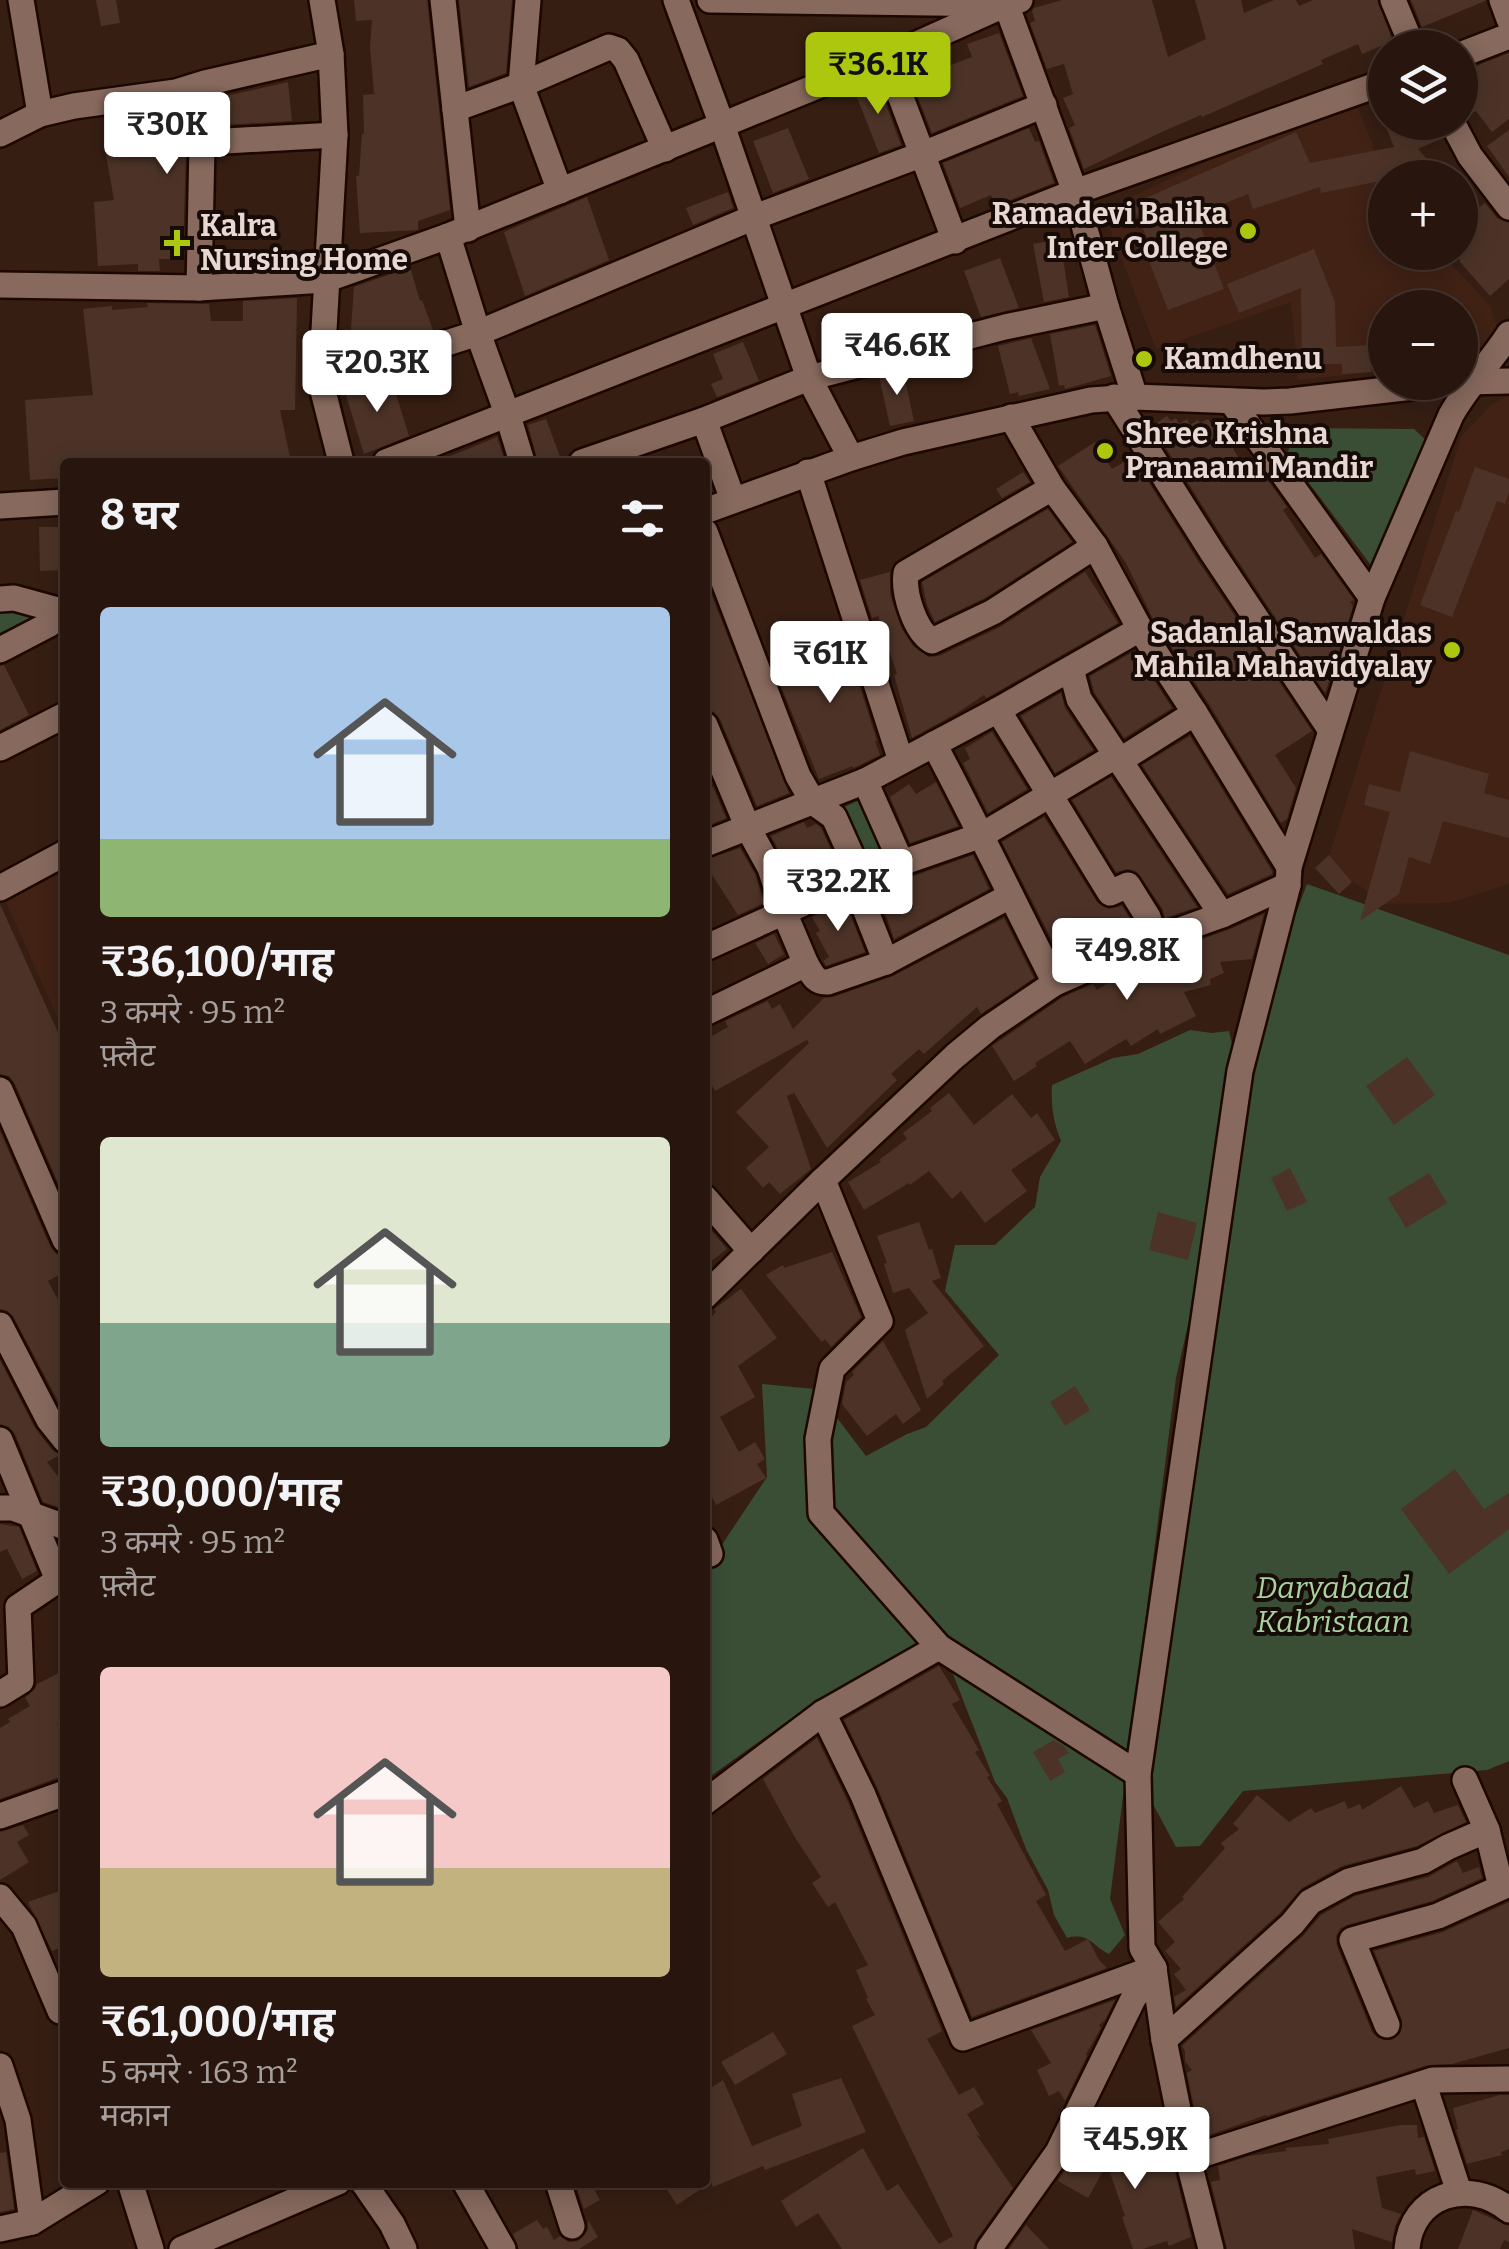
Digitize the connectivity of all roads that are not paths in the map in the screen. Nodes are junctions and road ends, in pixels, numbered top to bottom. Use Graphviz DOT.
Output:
graph roads {
  1 [pos="21,0"];
  2 [pos="322,0"];
  3 [pos="443,0"];
  4 [pos="528,0"];
  5 [pos="676,0"];
  6 [pos="710,0"];
  7 [pos="1392,0"];
  8 [pos="1502,0"];
  9 [pos="1013,2"];
  10 [pos="1509,19"];
  11 [pos="1405,30"];
  12 [pos="1509,36"];
  13 [pos="1478,47"];
  14 [pos="331,54"];
  15 [pos="886,58"];
  16 [pos="521,85"];
  17 [pos="1368,88"];
  18 [pos="1044,105"];
  19 [pos="455,109"];
  20 [pos="40,114"];
  21 [pos="722,126"];
  22 [pos="0,134"];
  23 [pos="336,135"];
  24 [pos="1462,140"];
  25 [pos="665,148"];
  26 [pos="923,154"];
  27 [pos="560,191"];
  28 [pos="1076,192"];
  29 [pos="1509,207"];
  30 [pos="752,218"];
  31 [pos="458,232"];
  32 [pos="955,241"];
  33 [pos="326,280"];
  34 [pos="0,285"];
  35 [pos="199,288"];
  36 [pos="1106,306"];
  37 [pos="784,308"];
  38 [pos="478,333"];
  39 [pos="1509,334"];
  40 [pos="1478,367"];
  41 [pos="809,378"];
  42 [pos="1509,381"];
  43 [pos="322,382"];
  44 [pos="1478,382"];
  45 [pos="1368,392"];
  46 [pos="1124,397"];
  47 [pos="1459,400"];
  48 [pos="1232,401"];
  49 [pos="508,416"];
  50 [pos="1011,416"];
  51 [pos="704,420"];
  52 [pos="340,458"];
  53 [pos="397,458"];
  54 [pos="521,458"];
  55 [pos="594,458"];
  56 [pos="850,458"];
  57 [pos="808,472"];
  58 [pos="1052,488"];
  59 [pos="733,500"];
  60 [pos="60,502"];
  61 [pos="0,506"];
  62 [pos="710,508"];
  63 [pos="710,545"];
  64 [pos="1095,546"];
  65 [pos="1372,598"];
  66 [pos="0,599"];
  67 [pos="60,612"];
  68 [pos="60,617"];
  69 [pos="1140,629"];
  70 [pos="0,650"];
  71 [pos="1071,669"];
  72 [pos="998,710"];
  73 [pos="1195,713"];
  74 [pos="60,718"];
  75 [pos="1330,729"];
  76 [pos="710,737"];
  77 [pos="934,744"];
  78 [pos="0,748"];
  79 [pos="901,761"];
  80 [pos="1119,761"];
  81 [pos="865,781"];
  82 [pos="1050,796"];
  83 [pos="813,802"];
  84 [pos="748,828"];
  85 [pos="982,836"];
  86 [pos="710,842"];
  87 [pos="60,856"];
  88 [pos="901,862"];
  89 [pos="1289,876"];
  90 [pos="861,877"];
  91 [pos="0,888"];
  92 [pos="1010,896"];
  93 [pos="784,912"];
  94 [pos="1222,915"];
  95 [pos="1155,939"];
  96 [pos="710,946"];
  97 [pos="886,962"];
  98 [pos="806,964"];
  99 [pos="1055,983"];
  100 [pos="710,1011"];
  101 [pos="0,1090"];
  102 [pos="823,1180"];
  103 [pos="710,1204"];
  104 [pos="60,1228"];
  105 [pos="752,1251"];
  106 [pos="710,1291"];
  107 [pos="0,1325"];
  108 [pos="60,1433"];
  109 [pos="0,1440"];
  110 [pos="0,1508"];
  111 [pos="32,1516"];
  112 [pos="60,1525"];
  113 [pos="60,1575"];
  114 [pos="60,1578"];
  115 [pos="939,1647"];
  116 [pos="0,1694"];
  117 [pos="823,1713"];
  118 [pos="1138,1774"];
  119 [pos="1465,1780"];
  120 [pos="60,1795"];
  121 [pos="710,1798"];
  122 [pos="0,1816"];
  123 [pos="1488,1830"];
  124 [pos="1505,1885"];
  125 [pos="0,1897"];
  126 [pos="1154,1968"];
  127 [pos="60,2011"];
  128 [pos="1387,2025"];
  129 [pos="1164,2040"];
  130 [pos="0,2066"];
  131 [pos="1509,2079"];
  132 [pos="1424,2085"];
  133 [pos="1188,2159"];
  134 [pos="88,2188"];
  135 [pos="132,2188"];
  136 [pos="324,2188"];
  137 [pos="367,2188"];
  138 [pos="468,2188"];
  139 [pos="560,2188"];
  140 [pos="1459,2192"];
  141 [pos="1509,2210"];
  142 [pos="32,2222"];
  143 [pos="572,2226"];
  144 [pos="0,2229"];
  145 [pos="151,2249"];
  146 [pos="182,2249"];
  147 [pos="404,2249"];
  148 [pos="503,2249"];
  149 [pos="988,2249"];
  150 [pos="1210,2249"];
  151 [pos="1407,2249"];
  1 -- 20 [label="street"];
  2 -- 14 [label="street"];
  3 -- 19 [label="street"];
  4 -- 16 [label="street"];
  5 -- 21 [label="street"];
  6 -- 9 [label="street"];
  7 -- 11 [label="street"];
  8 -- 10 [label="street"];
  9 -- 15 [label="street"];
  9 -- 18 [label="street"];
  12 -- 13 [label="street"];
  14 -- 20 [label="street"];
  14 -- 23 [label="street"];
  15 -- 21 [label="street"];
  15 -- 26 [label="street"];
  16 -- 19 [label="street"];
  16 -- 25 [label="street"];
  16 -- 27 [label="street"];
  17 -- 28 [label="street"];
  18 -- 26 [label="street"];
  18 -- 28 [label="street"];
  19 -- 31 [label="street"];
  20 -- 22 [label="street"];
  21 -- 25 [label="street"];
  21 -- 30 [label="street"];
  23 -- 33 [label="street"];
  23 -- 35 [label="street"];
  24 -- 29 [label="street"];
  25 -- 27 [label="street"];
  26 -- 30 [label="street"];
  26 -- 32 [label="street"];
  27 -- 31 [label="street"];
  28 -- 32 [label="street"];
  28 -- 36 [label="street"];
  30 -- 37 [label="street"];
  30 -- 38 [label="street"];
  31 -- 33 [label="street"];
  31 -- 38 [label="street"];
  32 -- 37 [label="street"];
  33 -- 35 [label="street"];
  33 -- 43 [label="street"];
  34 -- 35 [label="street"];
  36 -- 41 [label="street"];
  36 -- 46 [label="street"];
  37 -- 41 [label="street"];
  37 -- 49 [label="street"];
  38 -- 43 [label="street"];
  38 -- 49 [label="street"];
  39 -- 40 [label="street"];
  41 -- 51 [label="street"];
  41 -- 56 [label="street"];
  42 -- 44 [label="street"];
  43 -- 52 [label="street"];
  45 -- 48 [label="street"];
  46 -- 48 [label="street"];
  46 -- 50 [label="street"];
  46 -- 75 [label="street"];
  47 -- 65 [label="street"];
  48 -- 65 [label="street"];
  49 -- 53 [label="street"];
  49 -- 54 [label="street"];
  50 -- 56 [label="street"];
  50 -- 58 [label="street"];
  51 -- 55 [label="street"];
  51 -- 59 [label="street"];
  56 -- 57 [label="street"];
  57 -- 59 [label="street"];
  57 -- 79 [label="street"];
  58 -- 64 [label="street"];
  58 -- 64 [label="street"];
  59 -- 62 [label="street"];
  60 -- 61 [label="street"];
  63 -- 83 [label="street"];
  64 -- 69 [label="street"];
  65 -- 75 [label="street"];
  66 -- 67 [label="street"];
  68 -- 70 [label="street"];
  69 -- 71 [label="street"];
  69 -- 73 [label="street"];
  71 -- 72 [label="street"];
  71 -- 80 [label="street"];
  72 -- 77 [label="street"];
  72 -- 82 [label="street"];
  73 -- 80 [label="street"];
  73 -- 89 [label="street"];
  74 -- 78 [label="street"];
  75 -- 89 [label="street"];
  76 -- 84 [label="street"];
  77 -- 79 [label="street"];
  77 -- 85 [label="street"];
  79 -- 81 [label="street"];
  80 -- 82 [label="street"];
  80 -- 94 [label="street"];
  81 -- 83 [label="street"];
  81 -- 88 [label="street"];
  82 -- 85 [label="street"];
  82 -- 95 [label="street"];
  83 -- 84 [label="street"];
  83 -- 90 [label="street"];
  84 -- 86 [label="street"];
  84 -- 93 [label="street"];
  85 -- 88 [label="street"];
  85 -- 92 [label="street"];
  87 -- 91 [label="street"];
  88 -- 90 [label="street"];
  89 -- 94 [label="street"];
  89 -- 118 [label="street"];
  90 -- 93 [label="street"];
  90 -- 97 [label="street"];
  92 -- 97 [label="street"];
  92 -- 99 [label="street"];
  93 -- 96 [label="street"];
  93 -- 98 [label="street"];
  94 -- 95 [label="street"];
  95 -- 99 [label="street"];
  97 -- 98 [label="street"];
  98 -- 100 [label="street"];
  99 -- 102 [label="street"];
  101 -- 104 [label="street"];
  102 -- 105 [label="street"];
  102 -- 115 [label="street"];
  103 -- 105 [label="street"];
  105 -- 106 [label="street"];
  107 -- 108 [label="street"];
  109 -- 111 [label="street"];
  110 -- 111 [label="street"];
  111 -- 112 [label="street"];
  111 -- 113 [label="street"];
  114 -- 116 [label="street"];
  115 -- 117 [label="street"];
  115 -- 118 [label="street"];
  117 -- 121 [label="street"];
  117 -- 126 [label="street"];
  118 -- 126 [label="street"];
  119 -- 123 [label="street"];
  120 -- 122 [label="street"];
  123 -- 124 [label="street"];
  123 -- 129 [label="street"];
  124 -- 128 [label="street"];
  125 -- 127 [label="street"];
  126 -- 129 [label="street"];
  126 -- 149 [label="street"];
  129 -- 133 [label="street"];
  130 -- 142 [label="street"];
  131 -- 132 [label="street"];
  132 -- 133 [label="street"];
  132 -- 140 [label="street"];
  133 -- 150 [label="street"];
  134 -- 142 [label="street"];
  135 -- 145 [label="street"];
  136 -- 146 [label="street"];
  137 -- 147 [label="street"];
  138 -- 148 [label="street"];
  139 -- 143 [label="street"];
  140 -- 141 [label="street"];
  140 -- 151 [label="street"];
  142 -- 144 [label="street"];
}
